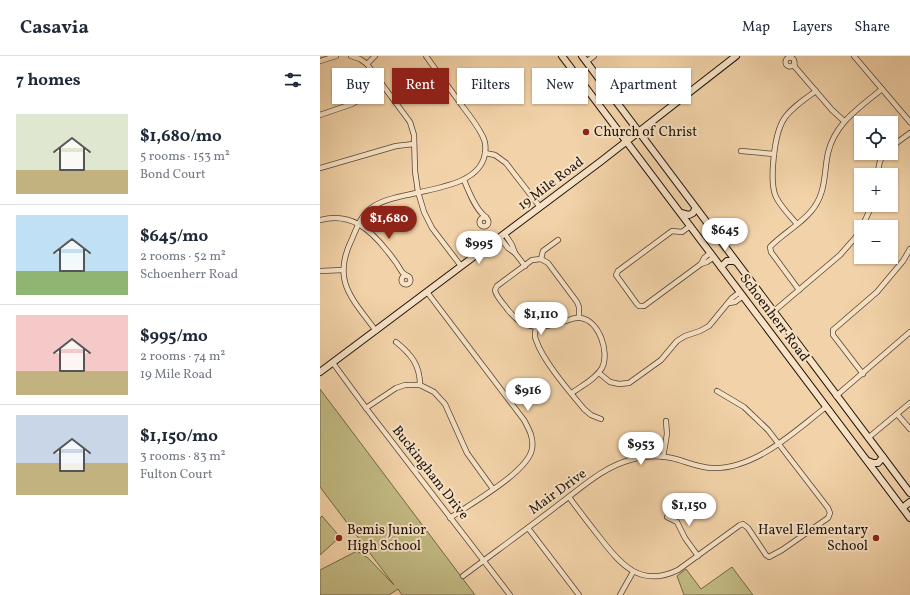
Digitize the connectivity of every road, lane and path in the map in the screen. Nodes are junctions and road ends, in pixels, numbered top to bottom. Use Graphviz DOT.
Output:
graph roads {
  1 [pos="336,56"];
  2 [pos="351,56"];
  3 [pos="375,56"];
  4 [pos="426,56"];
  5 [pos="562,56"];
  6 [pos="582,56"];
  7 [pos="594,56"];
  8 [pos="736,56"];
  9 [pos="854,56"];
  10 [pos="320,61"];
  11 [pos="586,62"];
  12 [pos="367,64"];
  13 [pos="793,66"];
  14 [pos="370,68"];
  15 [pos="384,87"];
  16 [pos="882,89"];
  17 [pos="816,91"];
  18 [pos="352,104"];
  19 [pos="320,114"];
  20 [pos="844,121"];
  21 [pos="910,122"];
  22 [pos="638,132"];
  23 [pos="910,133"];
  24 [pos="626,142"];
  25 [pos="898,142"];
  26 [pos="414,144"];
  27 [pos="741,152"];
  28 [pos="486,153"];
  29 [pos="774,154"];
  30 [pos="320,168"];
  31 [pos="464,180"];
  32 [pos="418,192"];
  33 [pos="540,207"];
  34 [pos="695,209"];
  35 [pos="680,212"];
  36 [pos="481,213"];
  37 [pos="486,217"];
  38 [pos="480,219"];
  39 [pos="320,220"];
  40 [pos="797,224"];
  41 [pos="359,225"];
  42 [pos="690,226"];
  43 [pos="502,236"];
  44 [pos="854,239"];
  45 [pos="558,240"];
  46 [pos="910,249"];
  47 [pos="712,255"];
  48 [pos="541,259"];
  49 [pos="736,262"];
  50 [pos="461,266"];
  51 [pos="525,266"];
  52 [pos="721,267"];
  53 [pos="343,270"];
  54 [pos="320,271"];
  55 [pos="402,272"];
  56 [pos="407,276"];
  57 [pos="402,278"];
  58 [pos="799,290"];
  59 [pos="427,292"];
  60 [pos="741,294"];
  61 [pos="774,312"];
  62 [pos="579,317"];
  63 [pos="536,328"];
  64 [pos="376,331"];
  65 [pos="910,332"];
  66 [pos="396,342"];
  67 [pos="333,363"];
  68 [pos="320,372"];
  69 [pos="598,373"];
  70 [pos="862,374"];
  71 [pos="420,385"];
  72 [pos="717,391"];
  73 [pos="572,393"];
  74 [pos="836,396"];
  75 [pos="910,402"];
  76 [pos="826,406"];
  77 [pos="366,408"];
  78 [pos="897,414"];
  79 [pos="601,419"];
  80 [pos="666,422"];
  81 [pos="910,430"];
  82 [pos="868,438"];
  83 [pos="779,444"];
  84 [pos="663,457"];
  85 [pos="883,457"];
  86 [pos="866,460"];
  87 [pos="493,489"];
  88 [pos="910,494"];
  89 [pos="569,497"];
  90 [pos="910,502"];
  91 [pos="903,508"];
  92 [pos="667,517"];
  93 [pos="450,518"];
  94 [pos="910,518"];
  95 [pos="528,528"];
  96 [pos="698,556"];
  97 [pos="484,561"];
  98 [pos="634,572"];
  99 [pos="463,576"];
  100 [pos="510,595"];
  101 [pos="579,595"];
  102 [pos="620,595"];
  1 -- 10 [label="street"];
  2 -- 12 [label="street"];
  3 -- 12 [label="street"];
  4 -- 28 [label="street"];
  5 -- 24 [label="main road, Schoenherr Road"];
  6 -- 11 [label="main road, Schoenherr Road"];
  7 -- 11 [label="street"];
  8 -- 22 [label="main road, 19 Mile Road"];
  9 -- 16 [label="street"];
  11 -- 22 [label="main road, Schoenherr Road"];
  12 -- 14 [label="street"];
  13 -- 17 [label="street"];
  15 -- 26 [label="street"];
  16 -- 20 [label="street"];
  16 -- 21 [label="street"];
  17 -- 20 [label="street"];
  17 -- 29 [label="street"];
  18 -- 19 [label="street"];
  20 -- 40 [label="street"];
  22 -- 24 [label="main road, 19 Mile Road"];
  22 -- 34 [label="main road, Schoenherr Road"];
  23 -- 25 [label="street"];
  24 -- 33 [label="main road, 19 Mile Road"];
  24 -- 35 [label="main road, Schoenherr Road"];
  26 -- 30 [label="street"];
  26 -- 32 [label="street"];
  27 -- 29 [label="street"];
  28 -- 31 [label="street"];
  28 -- 33 [label="street"];
  29 -- 40 [label="street"];
  31 -- 32 [label="street"];
  31 -- 36 [label="street"];
  32 -- 41 [label="street"];
  32 -- 50 [label="street"];
  33 -- 43 [label="main road, 19 Mile Road"];
  34 -- 35 [label="main road"];
  34 -- 49 [label="main road, Schoenherr Road"];
  35 -- 42 [label="main road, Schoenherr Road"];
  36 -- 37 [label="street"];
  36 -- 38 [label="street"];
  37 -- 38 [label="street"];
  37 -- 38 [label="street"];
  39 -- 41 [label="street"];
  40 -- 58 [label="street"];
  41 -- 53 [label="street"];
  41 -- 55 [label="street"];
  42 -- 47 [label="main road, Schoenherr Road"];
  42 -- 47 [label="street"];
  43 -- 50 [label="main road, 19 Mile Road"];
  43 -- 51 [label="street"];
  44 -- 58 [label="street"];
  45 -- 48 [label="street"];
  46 -- 70 [label="street"];
  47 -- 52 [label="main road, Schoenherr Road"];
  48 -- 51 [label="street"];
  48 -- 62 [label="street"];
  49 -- 52 [label="main road"];
  49 -- 61 [label="main road, Schoenherr Road"];
  50 -- 59 [label="main road, 19 Mile Road"];
  51 -- 63 [label="street"];
  52 -- 60 [label="main road, Schoenherr Road"];
  53 -- 54 [label="street"];
  53 -- 64 [label="street"];
  55 -- 56 [label="street"];
  55 -- 57 [label="street"];
  56 -- 57 [label="street"];
  56 -- 57 [label="street"];
  58 -- 61 [label="street"];
  59 -- 64 [label="main road, 19 Mile Road"];
  59 -- 87 [label="street"];
  60 -- 69 [label="street"];
  60 -- 76 [label="main road, Schoenherr Road"];
  61 -- 74 [label="main road, Schoenherr Road"];
  62 -- 63 [label="street"];
  62 -- 69 [label="street"];
  63 -- 73 [label="street"];
  64 -- 67 [label="main road, 19 Mile Road"];
  65 -- 70 [label="street"];
  66 -- 71 [label="street"];
  67 -- 68 [label="main road, 19 Mile Road"];
  67 -- 77 [label="street, Buckingham Drive"];
  69 -- 73 [label="street"];
  70 -- 74 [label="street"];
  71 -- 77 [label="street"];
  71 -- 87 [label="street"];
  72 -- 83 [label="street"];
  73 -- 79 [label="street"];
  74 -- 82 [label="main road, Schoenherr Road"];
  75 -- 78 [label="street"];
  76 -- 83 [label="street, Mair Drive"];
  76 -- 86 [label="main road, Schoenherr Road"];
  77 -- 93 [label="street, Buckingham Drive"];
  78 -- 81 [label="street"];
  78 -- 82 [label="street"];
  80 -- 84 [label="street"];
  82 -- 85 [label="main road, Schoenherr Road"];
  83 -- 84 [label="street, Mair Drive"];
  83 -- 96 [label="street"];
  84 -- 89 [label="street, Mair Drive"];
  85 -- 86 [label="main road"];
  85 -- 88 [label="main road, Schoenherr Road"];
  86 -- 91 [label="main road, Schoenherr Road"];
  87 -- 93 [label="street"];
  89 -- 95 [label="street, Mair Drive"];
  89 -- 98 [label="street"];
  90 -- 91 [label="main road"];
  91 -- 94 [label="main road, Schoenherr Road"];
  92 -- 96 [label="street"];
  93 -- 97 [label="street, Buckingham Drive"];
  95 -- 97 [label="street, Mair Drive"];
  95 -- 101 [label="street"];
  96 -- 98 [label="street"];
  97 -- 99 [label="street, Mair Drive"];
  97 -- 100 [label="street, Buckingham Drive"];
  98 -- 102 [label="street"];
}
